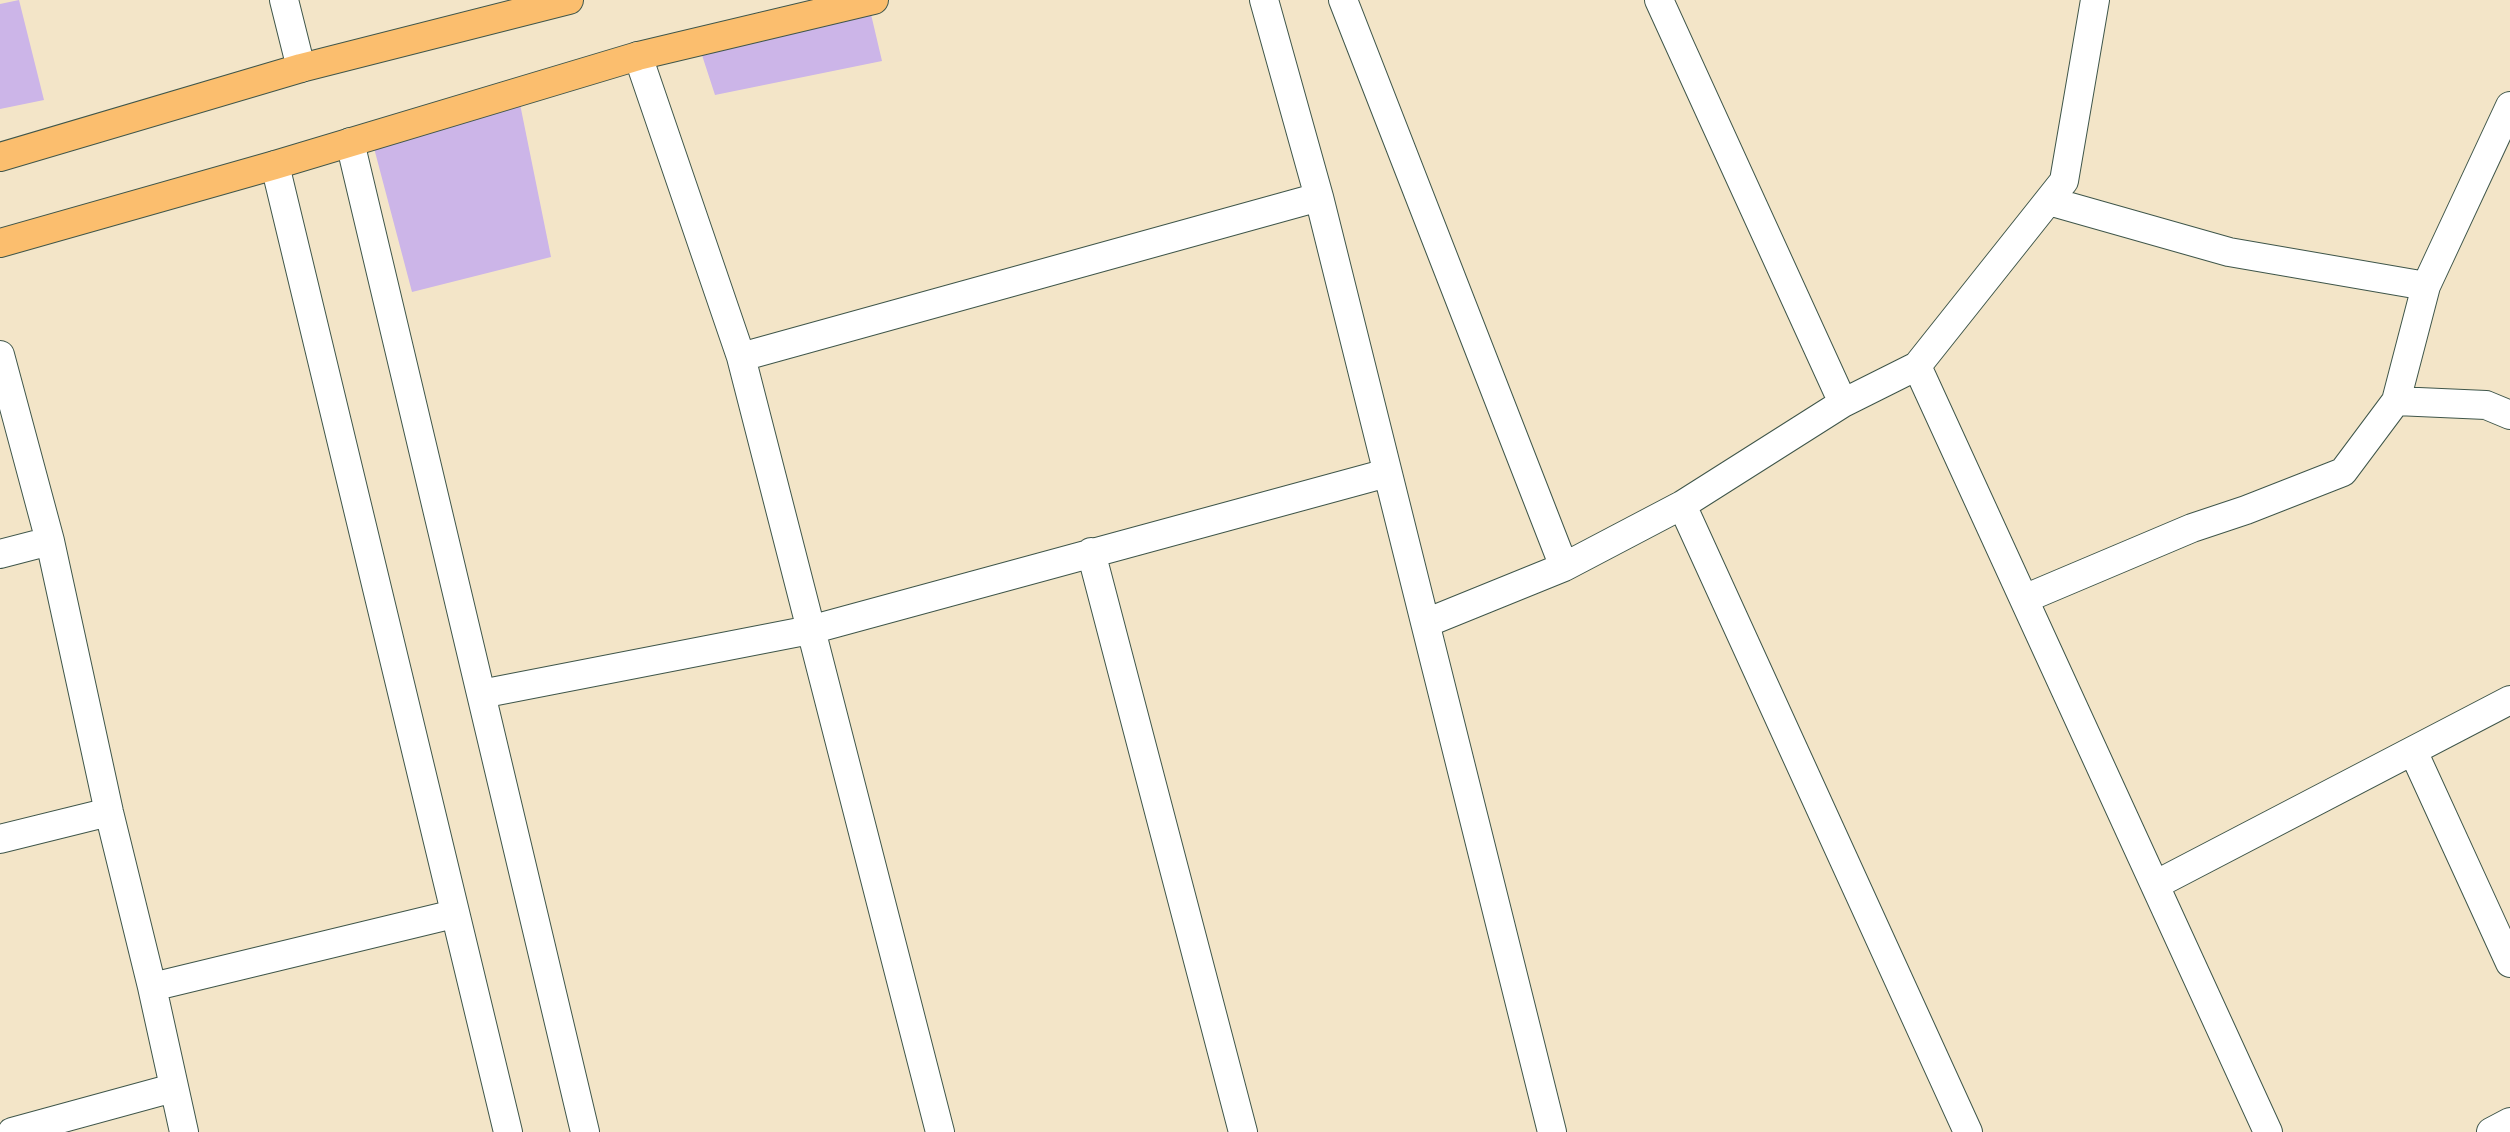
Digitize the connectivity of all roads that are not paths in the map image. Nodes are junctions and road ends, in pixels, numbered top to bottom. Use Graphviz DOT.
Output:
graph roads {
  1 [pos="284,0"];
  2 [pos="569,0"];
  3 [pos="874,0"];
  4 [pos="1264,0"];
  5 [pos="1343,0"];
  6 [pos="1659,0"];
  7 [pos="2095,0"];
  8 [pos="638,56"];
  9 [pos="301,68"];
  10 [pos="2510,106"];
  11 [pos="350,142"];
  12 [pos="0,157"];
  13 [pos="275,164"];
  14 [pos="1318,197"];
  15 [pos="2049,201"];
  16 [pos="0,243"];
  17 [pos="2426,286"];
  18 [pos="0,355"];
  19 [pos="741,357"];
  20 [pos="1917,366"];
  21 [pos="2396,402"];
  22 [pos="1843,403"];
  23 [pos="2510,415"];
  24 [pos="1387,473"];
  25 [pos="1682,505"];
  26 [pos="50,541"];
  27 [pos="1091,552"];
  28 [pos="0,554"];
  29 [pos="1564,567"];
  30 [pos="2024,599"];
  31 [pos="1426,623"];
  32 [pos="810,630"];
  33 [pos="481,694"];
  34 [pos="2510,700"];
  35 [pos="2413,751"];
  36 [pos="109,812"];
  37 [pos="0,838"];
  38 [pos="2155,885"];
  39 [pos="454,914"];
  40 [pos="2510,963"];
  41 [pos="152,987"];
  42 [pos="173,1088"];
  43 [pos="2510,1122"];
  44 [pos="12,1132"];
  45 [pos="184,1132"];
  46 [pos="508,1132"];
  47 [pos="585,1132"];
  48 [pos="940,1132"];
  49 [pos="1243,1132"];
  50 [pos="1552,1132"];
  51 [pos="1968,1132"];
  52 [pos="2268,1132"];
  53 [pos="2491,1132"];
  1 -- 9 [label="street"];
  2 -- 9 [label="main road"];
  3 -- 8 [label="main road"];
  4 -- 14 [label="street"];
  5 -- 29 [label="street"];
  6 -- 22 [label="street"];
  7 -- 15 [label="street"];
  8 -- 11 [label="main road"];
  8 -- 19 [label="street"];
  9 -- 12 [label="main road"];
  10 -- 17 [label="street"];
  11 -- 13 [label="main road"];
  11 -- 33 [label="street"];
  13 -- 16 [label="main road"];
  13 -- 39 [label="street"];
  14 -- 19 [label="street"];
  14 -- 24 [label="street"];
  15 -- 17 [label="street"];
  15 -- 20 [label="street"];
  17 -- 21 [label="street"];
  18 -- 26 [label="street"];
  19 -- 32 [label="street"];
  20 -- 22 [label="street"];
  20 -- 30 [label="street"];
  21 -- 23 [label="street"];
  21 -- 30 [label="street"];
  22 -- 25 [label="street"];
  24 -- 27 [label="street"];
  24 -- 31 [label="street"];
  25 -- 29 [label="street"];
  25 -- 51 [label="street"];
  26 -- 28 [label="street"];
  26 -- 36 [label="street"];
  27 -- 32 [label="street"];
  27 -- 49 [label="street"];
  29 -- 31 [label="street"];
  30 -- 38 [label="street"];
  31 -- 50 [label="street"];
  32 -- 33 [label="street"];
  32 -- 48 [label="street"];
  33 -- 47 [label="street"];
  34 -- 35 [label="street"];
  35 -- 38 [label="street"];
  35 -- 40 [label="street"];
  36 -- 37 [label="street"];
  36 -- 41 [label="street"];
  38 -- 52 [label="street"];
  39 -- 41 [label="street"];
  39 -- 46 [label="street"];
  41 -- 42 [label="street"];
  42 -- 44 [label="street"];
  42 -- 45 [label="street"];
  43 -- 53 [label="street"];
}
